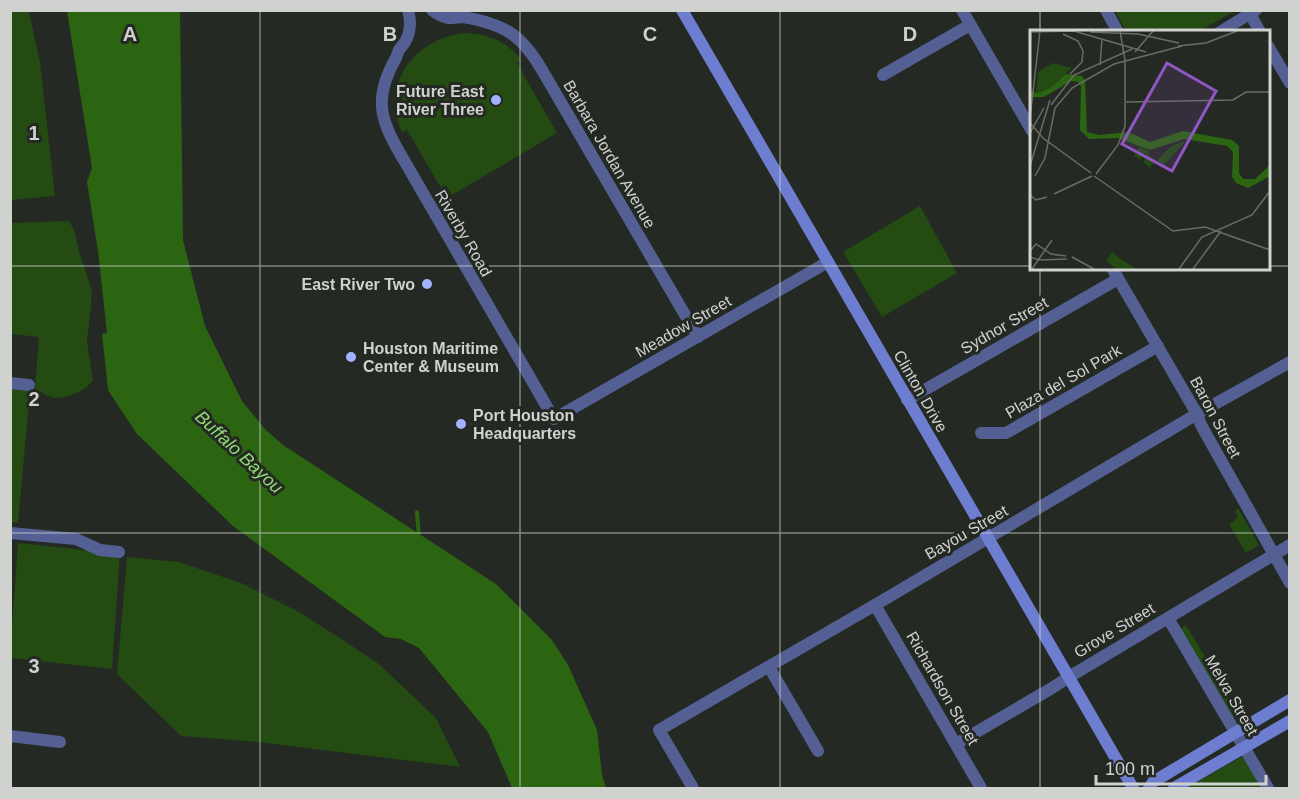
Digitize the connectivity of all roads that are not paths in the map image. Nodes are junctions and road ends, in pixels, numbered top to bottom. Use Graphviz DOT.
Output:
graph roads {
  1 [pos="408,10"];
  2 [pos="432,10"];
  3 [pos="682,10"];
  4 [pos="962,10"];
  5 [pos="1106,10"];
  6 [pos="1251,12"];
  7 [pos="970,25"];
  8 [pos="1117,30"];
  9 [pos="1223,30"];
  10 [pos="1259,30"];
  11 [pos="1270,48"];
  12 [pos="883,75"];
  13 [pos="1290,83"];
  14 [pos="1030,128"];
  15 [pos="828,262"];
  16 [pos="1115,274"];
  17 [pos="698,337"];
  18 [pos="1158,346"];
  19 [pos="1290,362"];
  20 [pos="10,383"];
  21 [pos="29,385"];
  22 [pos="907,400"];
  23 [pos="1197,414"];
  24 [pos="554,419"];
  25 [pos="981,433"];
  26 [pos="10,533"];
  27 [pos="988,538"];
  28 [pos="1290,545"];
  29 [pos="119,552"];
  30 [pos="1273,554"];
  31 [pos="1290,583"];
  32 [pos="875,604"];
  33 [pos="1168,618"];
  34 [pos="769,667"];
  35 [pos="1069,677"];
  36 [pos="1290,700"];
  37 [pos="1290,721"];
  38 [pos="1235,733"];
  39 [pos="10,736"];
  40 [pos="60,742"];
  41 [pos="956,744"];
  42 [pos="1244,748"];
  43 [pos="818,751"];
  44 [pos="693,789"];
  45 [pos="981,789"];
  46 [pos="1133,789"];
  47 [pos="1149,789"];
  48 [pos="1174,789"];
  49 [pos="1268,789"];
  1 -- 24 [label="street, Riverby Road"];
  2 -- 17 [label="street, Barbara Jordan Avenue"];
  3 -- 15 [label="main road, Clinton Drive"];
  4 -- 7 [label="street"];
  5 -- 8 [label="street"];
  6 -- 9 [label="street"];
  6 -- 10 [label="street"];
  7 -- 12 [label="street"];
  7 -- 14 [label="street"];
  11 -- 13 [label="street"];
  15 -- 17 [label="street, Meadow Street"];
  15 -- 22 [label="main road, Clinton Drive"];
  16 -- 18 [label="street, Baron Street"];
  16 -- 22 [label="street, Sydnor Street"];
  17 -- 24 [label="street, Meadow Street"];
  18 -- 23 [label="street, Baron Street"];
  18 -- 25 [label="street, Plaza del Sol Park"];
  19 -- 23 [label="street, Bayou Street"];
  20 -- 21 [label="street"];
  22 -- 27 [label="main road, Clinton Drive"];
  23 -- 27 [label="street, Bayou Street"];
  23 -- 30 [label="street, Baron Street"];
  26 -- 29 [label="street"];
  27 -- 32 [label="street, Bayou Street"];
  27 -- 35 [label="main road, Clinton Drive"];
  28 -- 30 [label="street, Grove Street"];
  30 -- 31 [label="street, Baron Street"];
  30 -- 33 [label="street, Grove Street"];
  32 -- 34 [label="street, Bayou Street"];
  32 -- 41 [label="street, Richardson Street"];
  33 -- 35 [label="street, Grove Street"];
  33 -- 38 [label="street, Melva Street"];
  34 -- 43 [label="street"];
  34 -- 44 [label="street, Bayou Street"];
  35 -- 41 [label="street, Grove Street"];
  35 -- 46 [label="main road, Clinton Drive"];
  36 -- 38 [label="main road"];
  37 -- 42 [label="main road"];
  38 -- 42 [label="street, Melva Street"];
  38 -- 47 [label="main road"];
  39 -- 40 [label="street"];
  41 -- 45 [label="street, Richardson Street"];
  42 -- 48 [label="main road"];
  42 -- 49 [label="street, Melva Street"];
}
